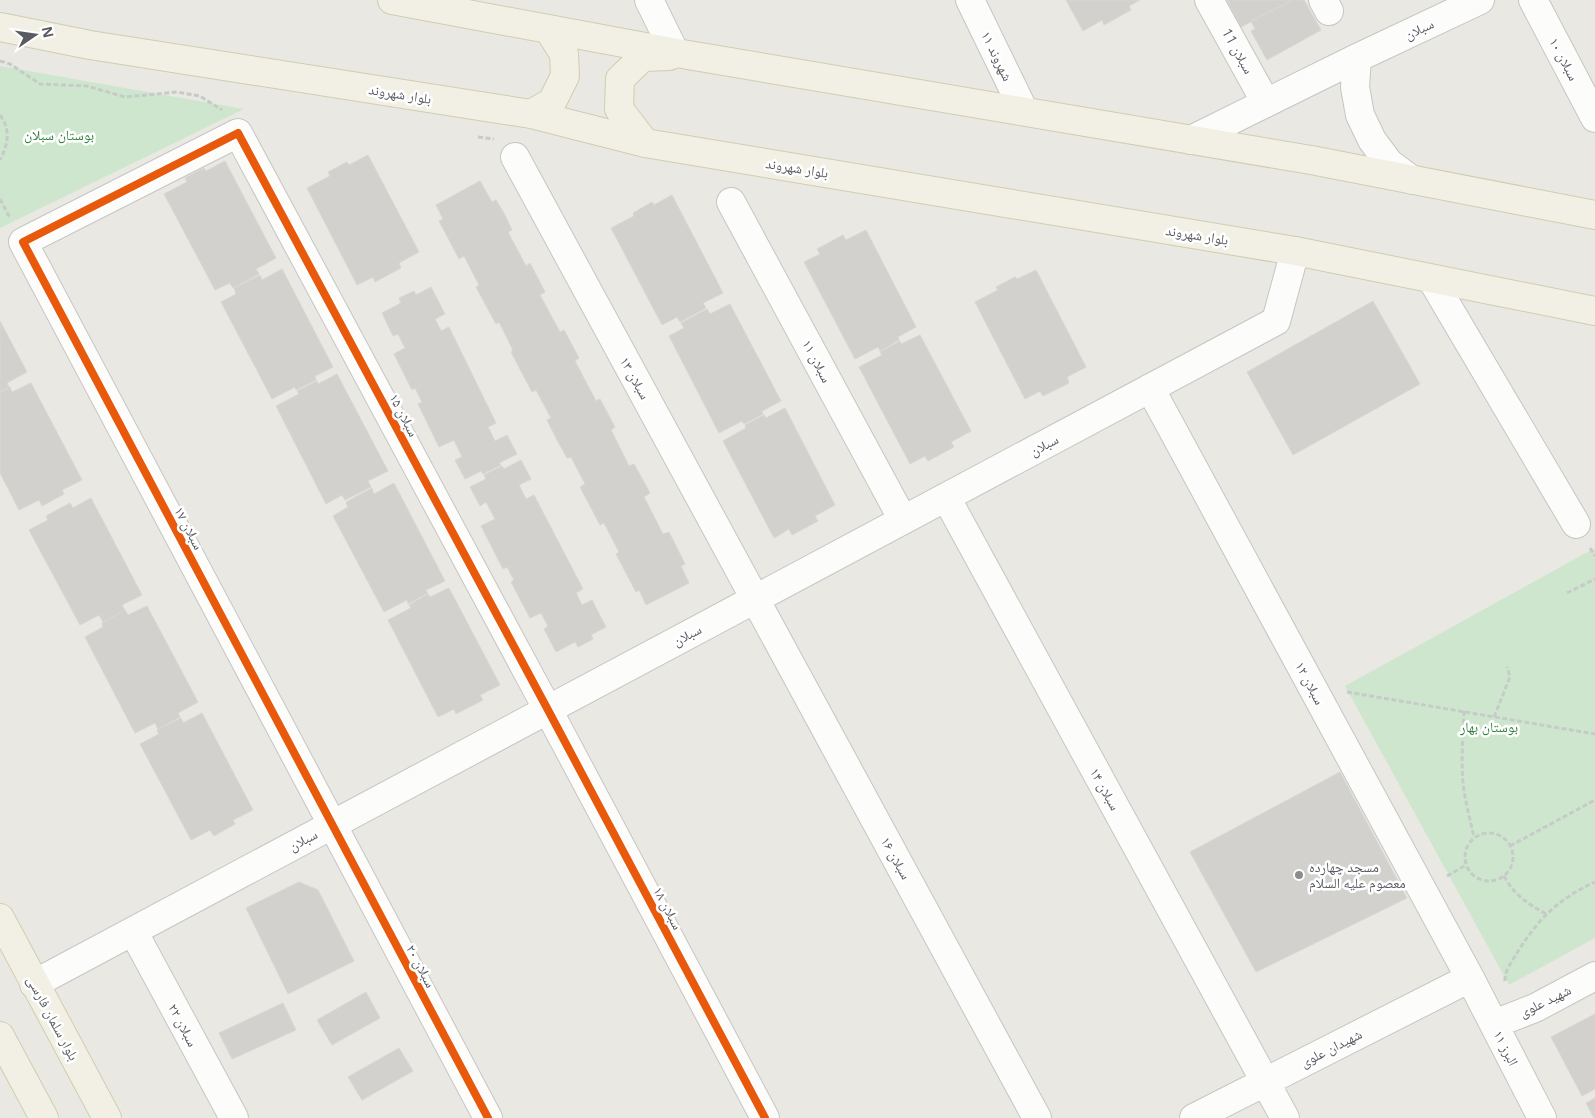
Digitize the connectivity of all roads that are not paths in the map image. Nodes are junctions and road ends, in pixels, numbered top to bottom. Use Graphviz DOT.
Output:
graph roads {
  1 [pos="392,0"];
  2 [pos="649,0"];
  3 [pos="970,0"];
  4 [pos="1209,0"];
  5 [pos="1480,0"];
  6 [pos="1533,0"];
  7 [pos="0,26"];
  8 [pos="549,30"];
  9 [pos="681,53"];
  10 [pos="1357,58"];
  11 [pos="1266,103"];
  12 [pos="1024,111"];
  13 [pos="531,114"];
  14 [pos="1595,118"];
  15 [pos="238,133"];
  16 [pos="1191,140"];
  17 [pos="645,143"];
  18 [pos="515,157"];
  19 [pos="1412,180"];
  20 [pos="731,202"];
  21 [pos="1595,215"];
  22 [pos="1294,251"];
  23 [pos="1432,280"];
  24 [pos="1595,310"];
  25 [pos="1150,388"];
  26 [pos="946,497"];
  27 [pos="903,520"];
  28 [pos="1576,524"];
  29 [pos="755,599"];
  30 [pos="548,710"];
  31 [pos="332,825"];
  32 [pos="0,918"];
  33 [pos="133,931"];
  34 [pos="1595,976"];
  35 [pos="1470,978"];
  36 [pos="34,984"];
  37 [pos="1500,1022"];
  38 [pos="0,1036"];
  39 [pos="1265,1081"];
  40 [pos="44,1118"];
  41 [pos="107,1118"];
  42 [pos="234,1118"];
  43 [pos="488,1118"];
  44 [pos="765,1118"];
  45 [pos="1037,1118"];
  46 [pos="1194,1118"];
  47 [pos="1285,1118"];
  48 [pos="1542,1118"];
  1 -- 8 [label="main road"];
  2 -- 9 [label="street"];
  3 -- 12 [label="street, شهروند ۱۱"];
  4 -- 11 [label="street, سبلان 11"];
  5 -- 10 [label="street, سبلان"];
  6 -- 14 [label="street, سبلان ۱۰"];
  7 -- 13 [label="main road, بلوار شهروند"];
  8 -- 9 [label="main road"];
  8 -- 13 [label="main road"];
  9 -- 12 [label="main road"];
  9 -- 17 [label="main road"];
  10 -- 11 [label="street, سبلان"];
  10 -- 19 [label="street"];
  11 -- 16 [label="street, سبلان"];
  12 -- 16 [label="main road"];
  13 -- 17 [label="main road, بلوار شهروند"];
  15 -- 30 [label="street, سبلان ۱۵"];
  15 -- 31 [label="street, سبلان ۱۷"];
  16 -- 19 [label="main road"];
  17 -- 22 [label="main road, بلوار شهروند"];
  18 -- 29 [label="street, سبلان ۱۳"];
  19 -- 21 [label="main road"];
  20 -- 27 [label="street, سبلان ۱۱"];
  22 -- 23 [label="main road, بلوار شهروند"];
  22 -- 25 [label="street, سبلان"];
  23 -- 24 [label="main road, بلوار شهروند"];
  23 -- 28 [label="street"];
  25 -- 26 [label="street, سبلان"];
  25 -- 35 [label="street, سبلان ۱۲"];
  26 -- 27 [label="street, سبلان"];
  26 -- 39 [label="street, سبلان ۱۴"];
  27 -- 29 [label="street, سبلان"];
  29 -- 30 [label="street, سبلان"];
  29 -- 45 [label="street, سبلان ۱۶"];
  30 -- 31 [label="street, سبلان"];
  30 -- 44 [label="street, سبلان ۱۸"];
  31 -- 33 [label="street, سبلان"];
  31 -- 43 [label="street, سبلان ۲۰"];
  32 -- 36 [label="main road, بلوار سلمان فارسی"];
  33 -- 36 [label="street, سبلان"];
  33 -- 42 [label="street, سبلان ۲۲"];
  34 -- 37 [label="street, شهید علوی"];
  35 -- 37 [label="street, البرز ۱۱"];
  35 -- 39 [label="street, شهیدان علوی"];
  36 -- 41 [label="main road, بلوار سلمان فارسی"];
  37 -- 48 [label="street, البرز ۱۱"];
  38 -- 40 [label="main road"];
  39 -- 46 [label="street, شهیدان علوی"];
  39 -- 47 [label="street, سبلان ۱۴"];
}
